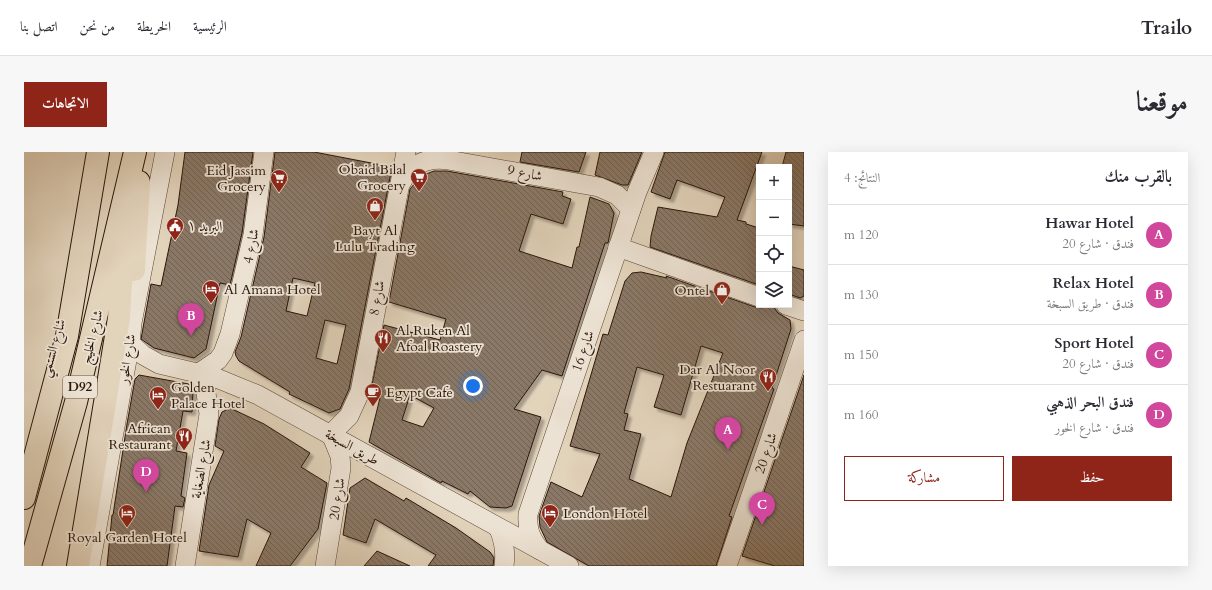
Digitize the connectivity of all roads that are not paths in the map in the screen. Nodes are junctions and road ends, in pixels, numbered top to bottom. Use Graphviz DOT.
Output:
graph roads {
  1 [pos="98,152"];
  2 [pos="135,152"];
  3 [pos="140,152"];
  4 [pos="164,152"];
  5 [pos="264,152"];
  6 [pos="406,152"];
  7 [pos="654,152"];
  8 [pos="400,185"];
  9 [pos="122,207"];
  10 [pos="631,209"];
  11 [pos="618,247"];
  12 [pos="79,266"];
  13 [pos="756,296"];
  14 [pos="792,307"];
  15 [pos="804,311"];
  16 [pos="131,333"];
  17 [pos="804,340"];
  18 [pos="199,373"];
  19 [pos="331,434"];
  20 [pos="24,453"];
  21 [pos="24,498"];
  22 [pos="498,529"];
  23 [pos="540,550"];
  24 [pos="30,566"];
  25 [pos="78,566"];
  26 [pos="90,566"];
  27 [pos="185,566"];
  28 [pos="325,566"];
  29 [pos="504,566"];
  30 [pos="568,566"];
  31 [pos="727,566"];
  1 -- 12 [label="main road, شارع الخليج / D92"];
  2 -- 9 [label="main road, شارع الخليج / D92"];
  3 -- 16 [label="main road"];
  4 -- 16 [label="street, شارع الخور"];
  5 -- 18 [label="street, شارع 4"];
  6 -- 8 [label="street, شارع 8"];
  7 -- 10 [label="street, شارع 16"];
  8 -- 10 [label="street, شارع 9"];
  8 -- 19 [label="street, شارع 8"];
  9 -- 24 [label="main road, شارع الخليج / D92"];
  9 -- 25 [label="main road"];
  10 -- 11 [label="street, شارع 16"];
  11 -- 13 [label="street"];
  11 -- 23 [label="street, شارع 16"];
  12 -- 20 [label="main road, شارع الستمي"];
  12 -- 21 [label="main road, شارع الخليج / D92"];
  14 -- 15 [label="street"];
  16 -- 18 [label="street, طريق السبخة"];
  16 -- 26 [label="street, شارع الخور"];
  17 -- 31 [label="street, شارع 20"];
  18 -- 19 [label="street, طريق السبخة"];
  18 -- 27 [label="street, شارع الضغاية"];
  19 -- 22 [label="street, طريق السبخة"];
  19 -- 28 [label="street, شارع 20"];
  22 -- 23 [label="street, طريق السبخة"];
  22 -- 29 [label="street"];
  23 -- 30 [label="street, طريق السبخة"];
}
